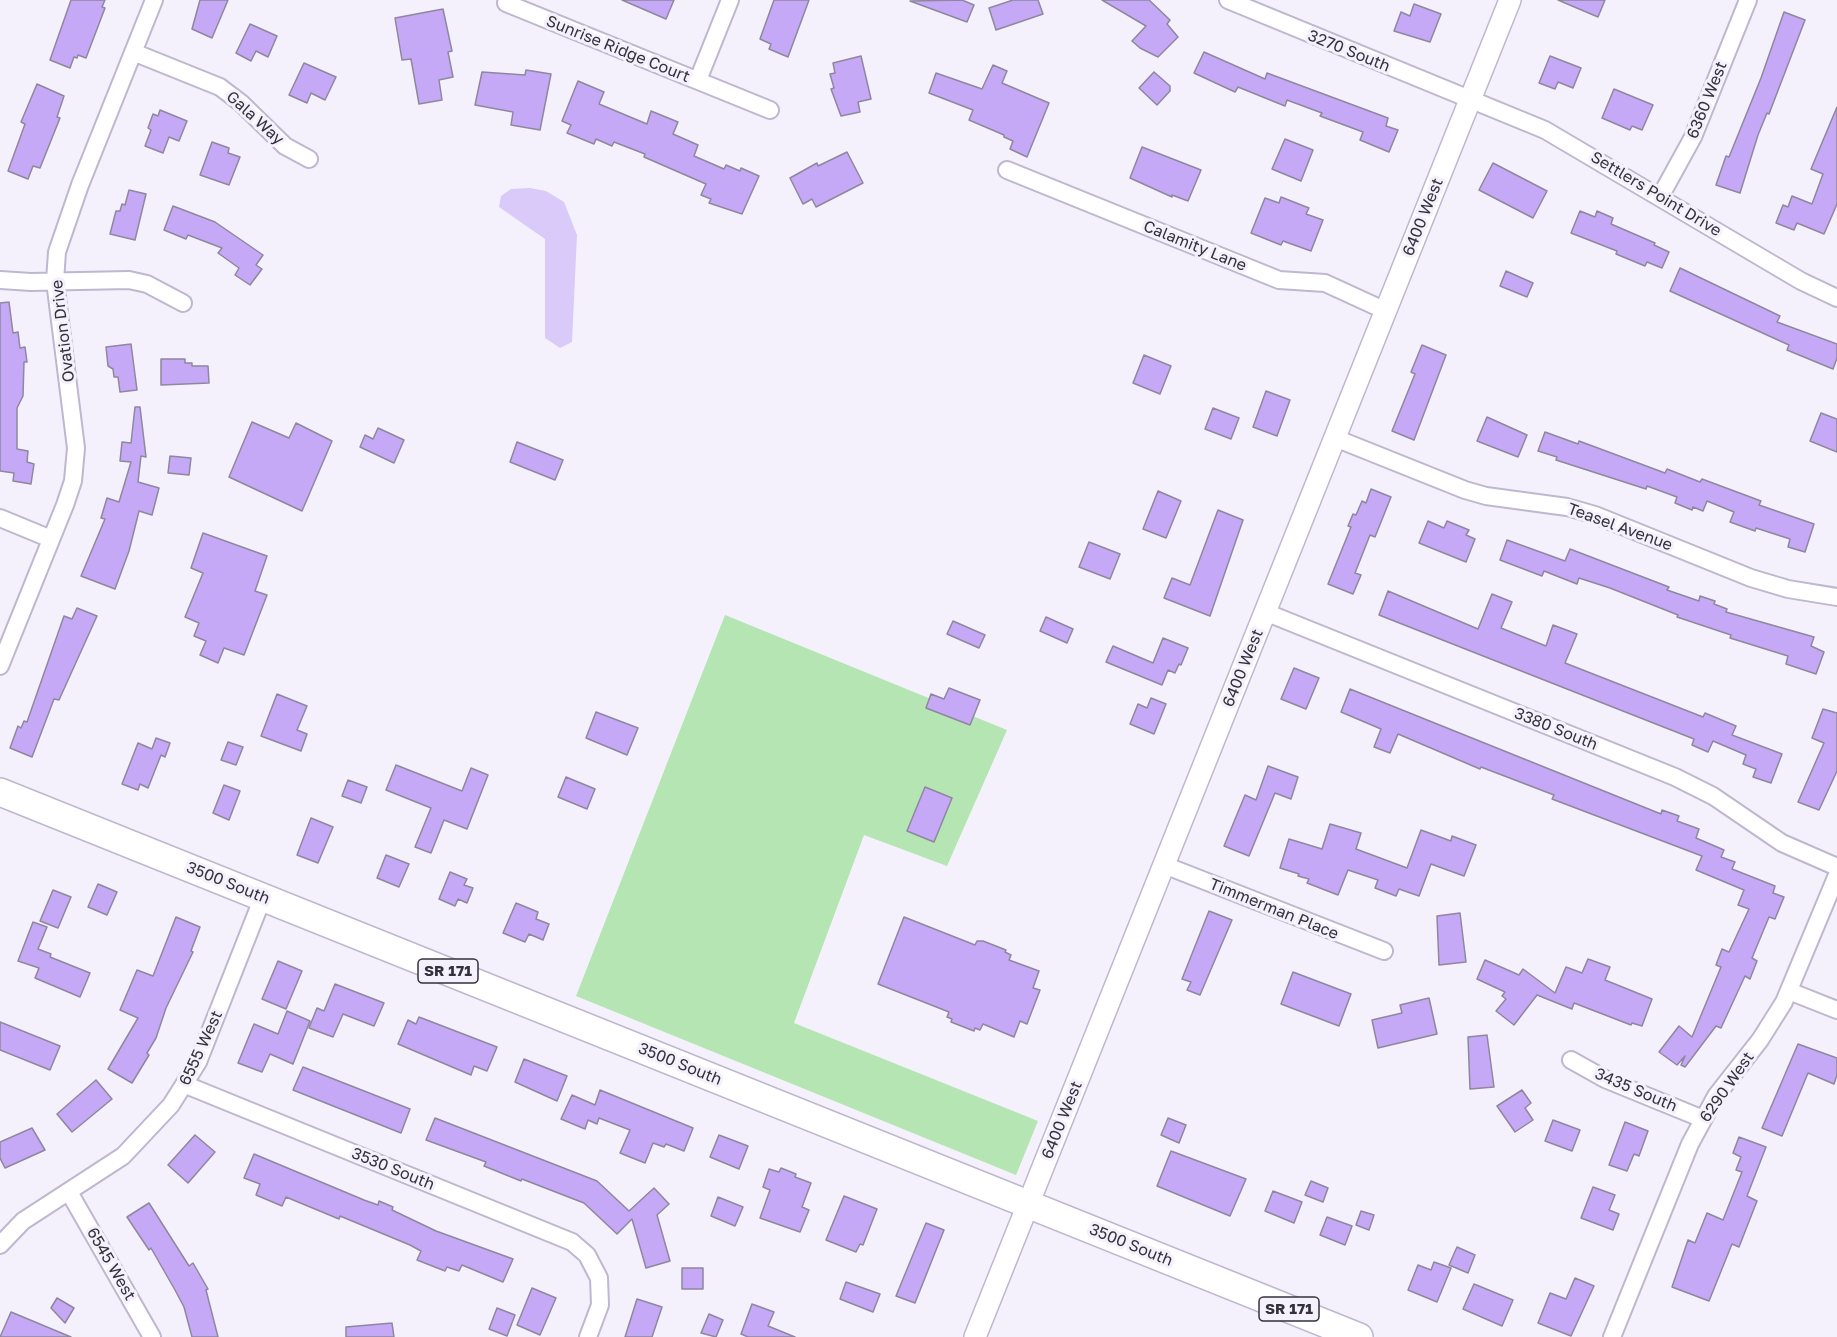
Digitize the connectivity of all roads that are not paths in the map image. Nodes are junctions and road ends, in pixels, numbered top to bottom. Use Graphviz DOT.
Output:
graph roads {
  1 [pos="154,0"];
  2 [pos="730,0"];
  3 [pos="1227,0"];
  4 [pos="1510,0"];
  5 [pos="1748,0"];
  6 [pos="506,3"];
  7 [pos="133,52"];
  8 [pos="698,80"];
  9 [pos="1471,99"];
  10 [pos="770,110"];
  11 [pos="309,159"];
  12 [pos="1007,170"];
  13 [pos="1660,197"];
  14 [pos="0,280"];
  15 [pos="55,281"];
  16 [pos="1837,298"];
  17 [pos="183,303"];
  18 [pos="1386,311"];
  19 [pos="1335,438"];
  20 [pos="0,518"];
  21 [pos="51,539"];
  22 [pos="1837,597"];
  23 [pos="1265,612"];
  24 [pos="0,666"];
  25 [pos="0,792"];
  26 [pos="1164,865"];
  27 [pos="1837,867"];
  28 [pos="1837,875"];
  29 [pos="263,897"];
  30 [pos="1384,951"];
  31 [pos="1790,991"];
  32 [pos="1837,1010"];
  33 [pos="1571,1060"];
  34 [pos="186,1085"];
  35 [pos="1703,1119"];
  36 [pos="69,1192"];
  37 [pos="1028,1204"];
  38 [pos="0,1245"];
  39 [pos="152,1337"];
  40 [pos="588,1337"];
  41 [pos="975,1337"];
  42 [pos="1359,1337"];
  43 [pos="1612,1337"];
  1 -- 7 [label="street, Ovation Drive"];
  2 -- 8 [label="street"];
  3 -- 9 [label="street, 3270 South"];
  4 -- 9 [label="street, 6400 West"];
  5 -- 13 [label="street, 6360 West"];
  6 -- 8 [label="street, Sunrise Ridge Court"];
  7 -- 11 [label="street, Gala Way"];
  7 -- 15 [label="street, Ovation Drive"];
  8 -- 10 [label="street, Sunrise Ridge Court"];
  9 -- 13 [label="street, Settlers Point Drive"];
  9 -- 18 [label="street, 6400 West"];
  12 -- 18 [label="street, Calamity Lane"];
  13 -- 16 [label="street, Settlers Point Drive"];
  14 -- 15 [label="street"];
  15 -- 17 [label="street"];
  15 -- 21 [label="street, Ovation Drive"];
  18 -- 19 [label="street, 6400 West"];
  19 -- 22 [label="street, Teasel Avenue"];
  19 -- 23 [label="street, 6400 West"];
  20 -- 21 [label="street"];
  21 -- 24 [label="street, Ovation Drive"];
  23 -- 26 [label="street, 6400 West"];
  23 -- 27 [label="street, 3380 South"];
  25 -- 29 [label="main road, 3500 South / SR 171"];
  26 -- 30 [label="street, Timmerman Place"];
  26 -- 37 [label="street, 6400 West"];
  28 -- 31 [label="street, 6290 West"];
  29 -- 34 [label="street, 6555 West"];
  29 -- 37 [label="main road, 3500 South / SR 171"];
  31 -- 32 [label="street"];
  31 -- 35 [label="street, 6290 West"];
  33 -- 35 [label="street, 3435 South"];
  34 -- 36 [label="street, 6555 West"];
  34 -- 40 [label="street, 3530 South"];
  35 -- 43 [label="street, 6290 West"];
  36 -- 38 [label="street, 6555 West"];
  36 -- 39 [label="street, 6545 West"];
  37 -- 41 [label="street, 6400 West"];
  37 -- 42 [label="main road, 3500 South / SR 171"];
}
